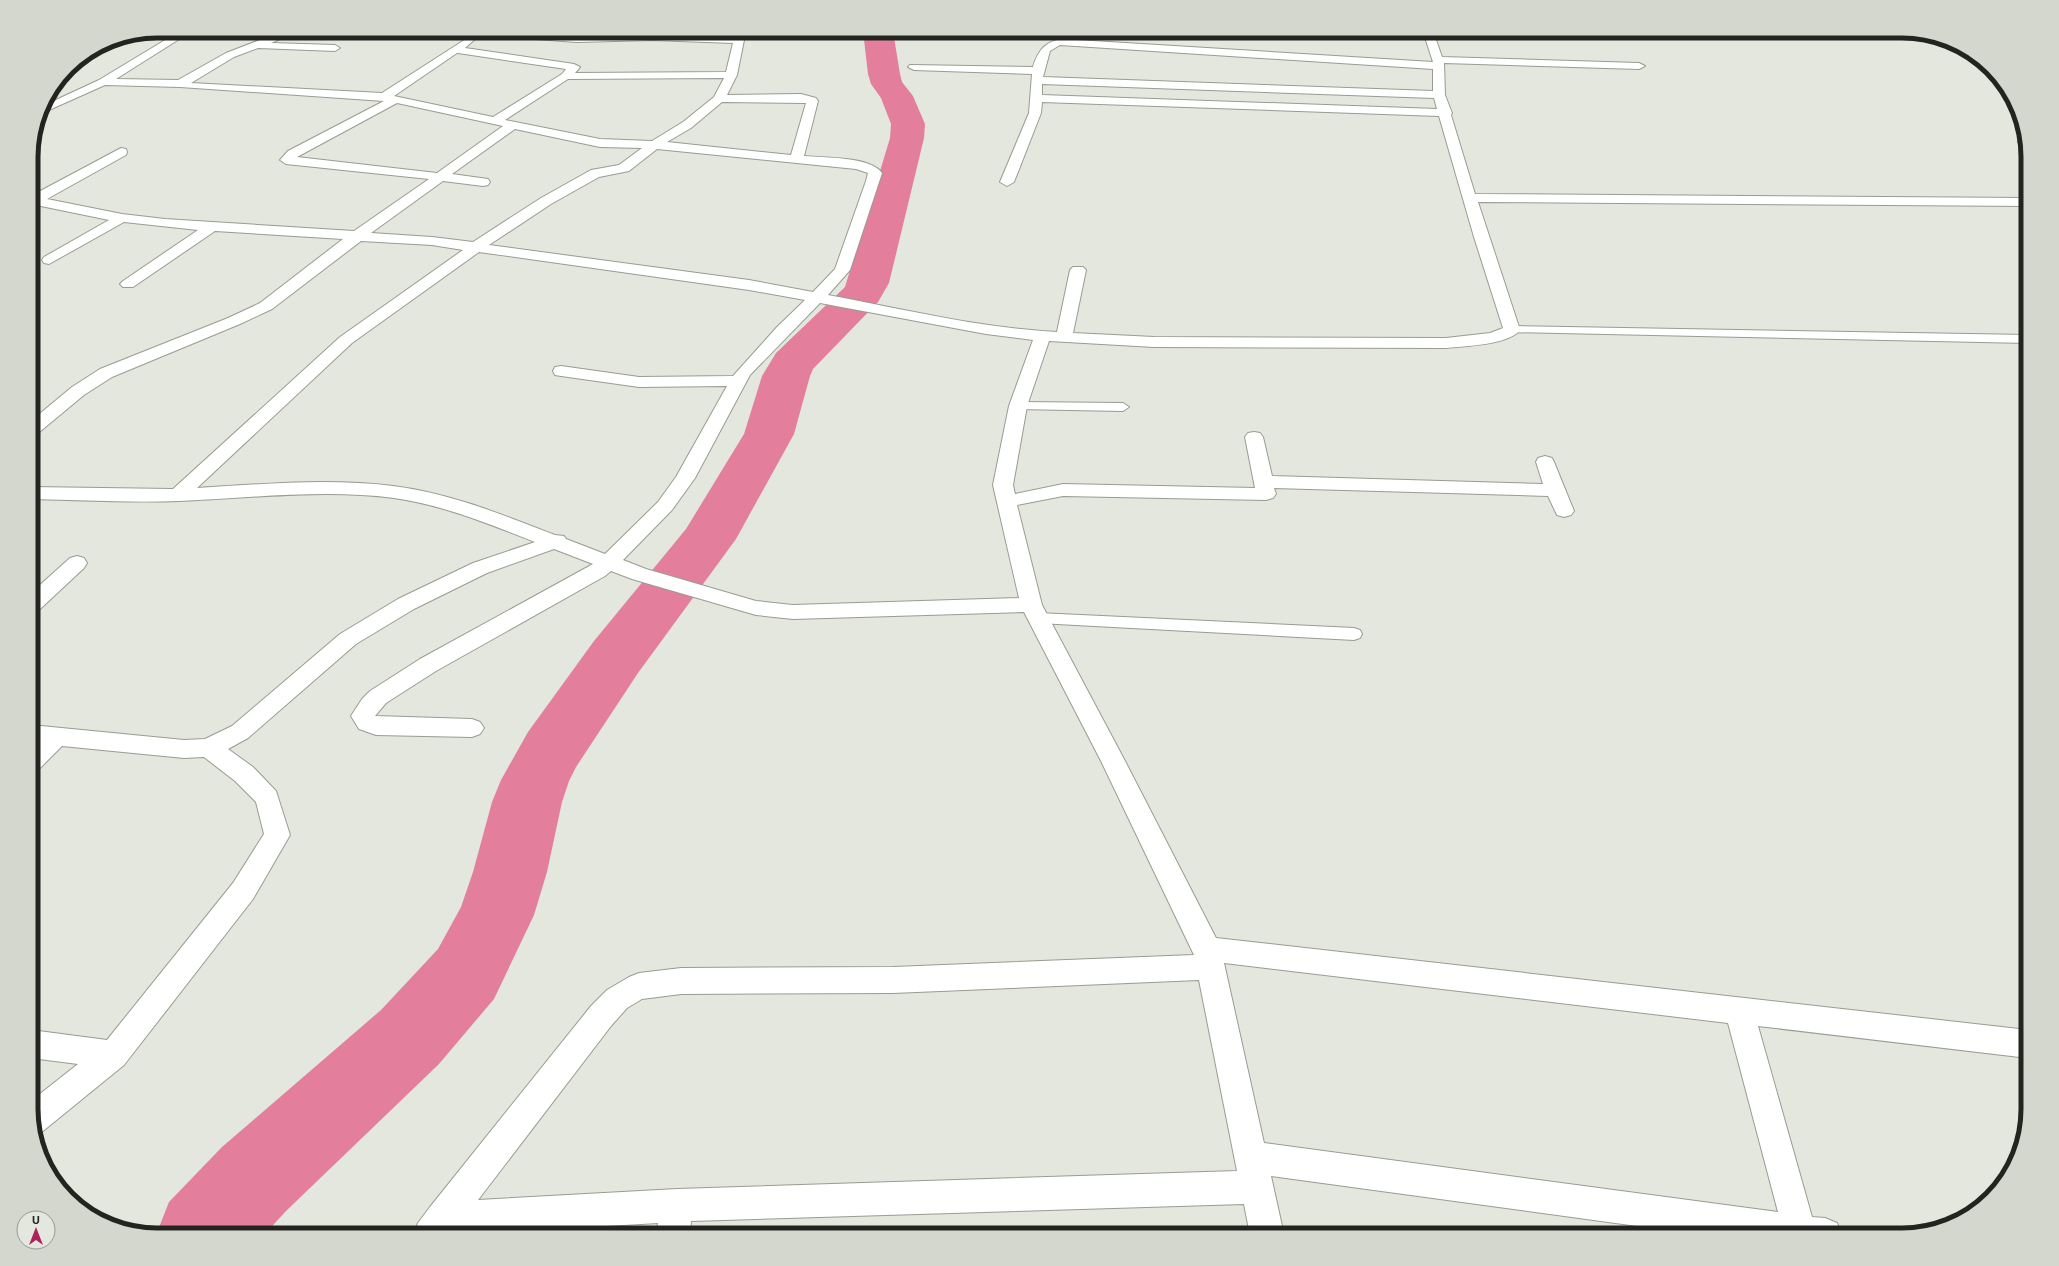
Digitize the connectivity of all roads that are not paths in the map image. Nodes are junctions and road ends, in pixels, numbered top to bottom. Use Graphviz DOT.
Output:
graph roads {
  1 [pos="175,38"];
  2 [pos="274,38"];
  3 [pos="472,38"];
  4 [pos="563,38"];
  5 [pos="653,38"];
  6 [pos="741,38"];
  7 [pos="1056,38"];
  8 [pos="1430,38"];
  9 [pos="1054,44"];
  10 [pos="253,46"];
  11 [pos="335,48"];
  12 [pos="458,50"];
  13 [pos="1438,63"];
  14 [pos="1639,66"];
  15 [pos="914,67"];
  16 [pos="731,75"];
  17 [pos="1037,75"];
  18 [pos="566,76"];
  19 [pos="103,82"];
  20 [pos="180,84"];
  21 [pos="1440,95"];
  22 [pos="390,98"];
  23 [pos="1037,98"];
  24 [pos="719,99"];
  25 [pos="49,107"];
  26 [pos="1446,114"];
  27 [pos="495,121"];
  28 [pos="513,125"];
  29 [pos="654,145"];
  30 [pos="121,152"];
  31 [pos="797,158"];
  32 [pos="436,176"];
  33 [pos="483,182"];
  34 [pos="1006,182"];
  35 [pos="38,198"];
  36 [pos="1470,198"];
  37 [pos="38,202"];
  38 [pos="2021,202"];
  39 [pos="122,218"];
  40 [pos="210,228"];
  41 [pos="356,236"];
  42 [pos="476,247"];
  43 [pos="49,260"];
  44 [pos="1078,270"];
  45 [pos="128,284"];
  46 [pos="822,298"];
  47 [pos="1512,330"];
  48 [pos="1054,337"];
  49 [pos="2021,339"];
  50 [pos="561,371"];
  51 [pos="738,381"];
  52 [pos="1018,406"];
  53 [pos="1122,407"];
  54 [pos="38,424"];
  55 [pos="1254,437"];
  56 [pos="1545,462"];
  57 [pos="1265,482"];
  58 [pos="1555,490"];
  59 [pos="38,493"];
  60 [pos="178,495"];
  61 [pos="1007,501"];
  62 [pos="1564,511"];
  63 [pos="557,541"];
  64 [pos="77,563"];
  65 [pos="609,563"];
  66 [pos="38,599"];
  67 [pos="1034,612"];
  68 [pos="1354,634"];
  69 [pos="472,728"];
  70 [pos="38,735"];
  71 [pos="56,737"];
  72 [pos="209,748"];
  73 [pos="38,754"];
  74 [pos="1209,958"];
  75 [pos="1739,1011"];
  76 [pos="2021,1043"];
  77 [pos="38,1045"];
  78 [pos="113,1055"];
  79 [pos="38,1115"];
  80 [pos="1253,1172"];
  81 [pos="675,1220"];
  82 [pos="436,1227"];
  83 [pos="1265,1228"];
  84 [pos="1755,1228"];
  85 [pos="1807,1228"];
  1 -- 19 [label="street"];
  2 -- 10 [label="street"];
  3 -- 12 [label="street"];
  4 -- 5 [label="street"];
  6 -- 16 [label="street"];
  7 -- 9 [label="street"];
  8 -- 13 [label="street"];
  9 -- 13 [label="street"];
  9 -- 17 [label="street"];
  10 -- 11 [label="street"];
  10 -- 20 [label="street"];
  12 -- 18 [label="street"];
  12 -- 22 [label="street"];
  13 -- 14 [label="street"];
  13 -- 21 [label="street"];
  15 -- 17 [label="street"];
  16 -- 18 [label="street"];
  16 -- 24 [label="street"];
  17 -- 21 [label="street"];
  17 -- 23 [label="street"];
  18 -- 27 [label="street"];
  19 -- 20 [label="street"];
  19 -- 25 [label="street"];
  20 -- 22 [label="street"];
  21 -- 26 [label="street"];
  22 -- 27 [label="street"];
  22 -- 32 [label="street"];
  23 -- 26 [label="street"];
  23 -- 34 [label="street"];
  24 -- 29 [label="street"];
  24 -- 31 [label="street"];
  26 -- 36 [label="street"];
  27 -- 28 [label="street"];
  28 -- 29 [label="street"];
  28 -- 32 [label="street"];
  29 -- 31 [label="street"];
  29 -- 42 [label="street"];
  30 -- 35 [label="street"];
  31 -- 46 [label="street"];
  32 -- 33 [label="street"];
  32 -- 41 [label="street"];
  36 -- 38 [label="street"];
  36 -- 47 [label="street"];
  37 -- 39 [label="street"];
  39 -- 40 [label="street"];
  39 -- 43 [label="street"];
  40 -- 41 [label="street"];
  40 -- 45 [label="street"];
  41 -- 42 [label="street"];
  41 -- 54 [label="street"];
  42 -- 46 [label="street"];
  42 -- 60 [label="street"];
  44 -- 48 [label="street"];
  46 -- 48 [label="street"];
  46 -- 51 [label="street"];
  47 -- 48 [label="street"];
  47 -- 49 [label="lane"];
  48 -- 52 [label="street"];
  50 -- 51 [label="street"];
  51 -- 65 [label="street"];
  52 -- 53 [label="lane"];
  52 -- 61 [label="street"];
  55 -- 57 [label="street"];
  56 -- 58 [label="street"];
  57 -- 58 [label="street"];
  57 -- 61 [label="street"];
  58 -- 62 [label="street"];
  59 -- 60 [label="street"];
  60 -- 63 [label="street"];
  61 -- 67 [label="street"];
  63 -- 65 [label="street"];
  63 -- 72 [label="street"];
  64 -- 66 [label="street"];
  65 -- 67 [label="street"];
  65 -- 69 [label="street"];
  67 -- 68 [label="lane"];
  67 -- 74 [label="street"];
  70 -- 71 [label="street"];
  71 -- 72 [label="street"];
  71 -- 73 [label="street"];
  72 -- 78 [label="street"];
  74 -- 75 [label="street"];
  74 -- 80 [label="street"];
  74 -- 82 [label="street"];
  75 -- 76 [label="street"];
  75 -- 85 [label="street"];
  77 -- 78 [label="street"];
  78 -- 79 [label="street"];
  80 -- 81 [label="street"];
  80 -- 83 [label="street"];
  80 -- 84 [label="street"];
  81 -- 82 [label="street"];
}
